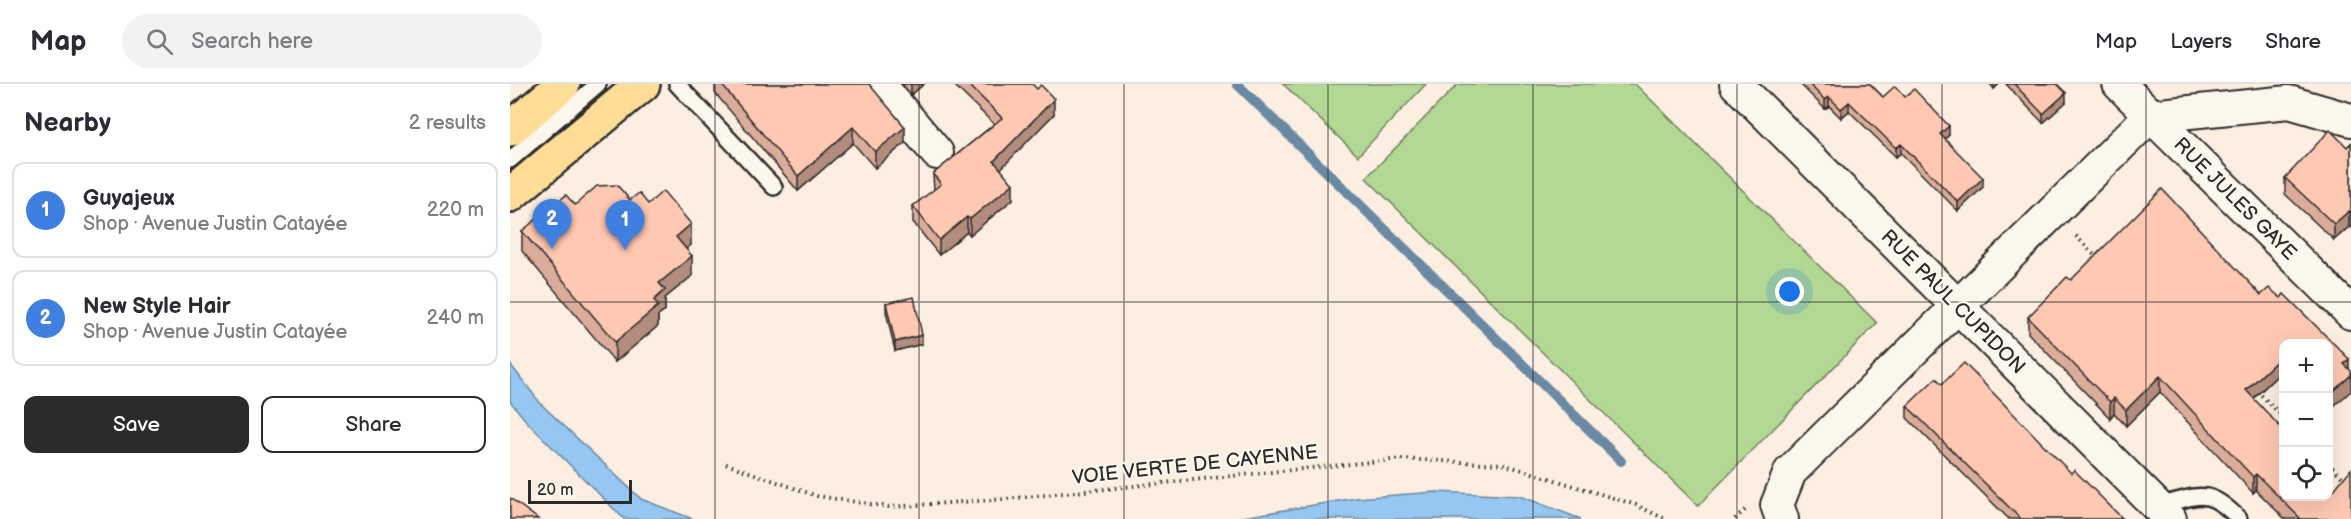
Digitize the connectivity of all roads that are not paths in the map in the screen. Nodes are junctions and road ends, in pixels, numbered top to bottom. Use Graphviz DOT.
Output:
graph roads {
  1 [pos="563,84"];
  2 [pos="598,84"];
  3 [pos="643,84"];
  4 [pos="677,84"];
  5 [pos="879,84"];
  6 [pos="1736,84"];
  7 [pos="2119,84"];
  8 [pos="2293,93"];
  9 [pos="2151,116"];
  10 [pos="2351,120"];
  11 [pos="510,129"];
  12 [pos="937,153"];
  13 [pos="510,160"];
  14 [pos="774,187"];
  15 [pos="510,195"];
  16 [pos="1958,307"];
  17 [pos="2351,313"];
  18 [pos="1780,512"];
  19 [pos="2164,513"];
  20 [pos="2240,519"];
  1 -- 11 [label="main road"];
  2 -- 13 [label="lane"];
  3 -- 15 [label="main road"];
  4 -- 14 [label="lane"];
  5 -- 12 [label="street"];
  6 -- 16 [label="street, RUE PAUL CUPIDON"];
  7 -- 9 [label="street, RUE JULES GAYE"];
  8 -- 9 [label="street"];
  8 -- 10 [label="street"];
  9 -- 16 [label="street"];
  9 -- 17 [label="street, RUE JULES GAYE"];
  16 -- 18 [label="street"];
  16 -- 19 [label="street, RUE PAUL CUPIDON"];
  19 -- 20 [label="lane"];
}
